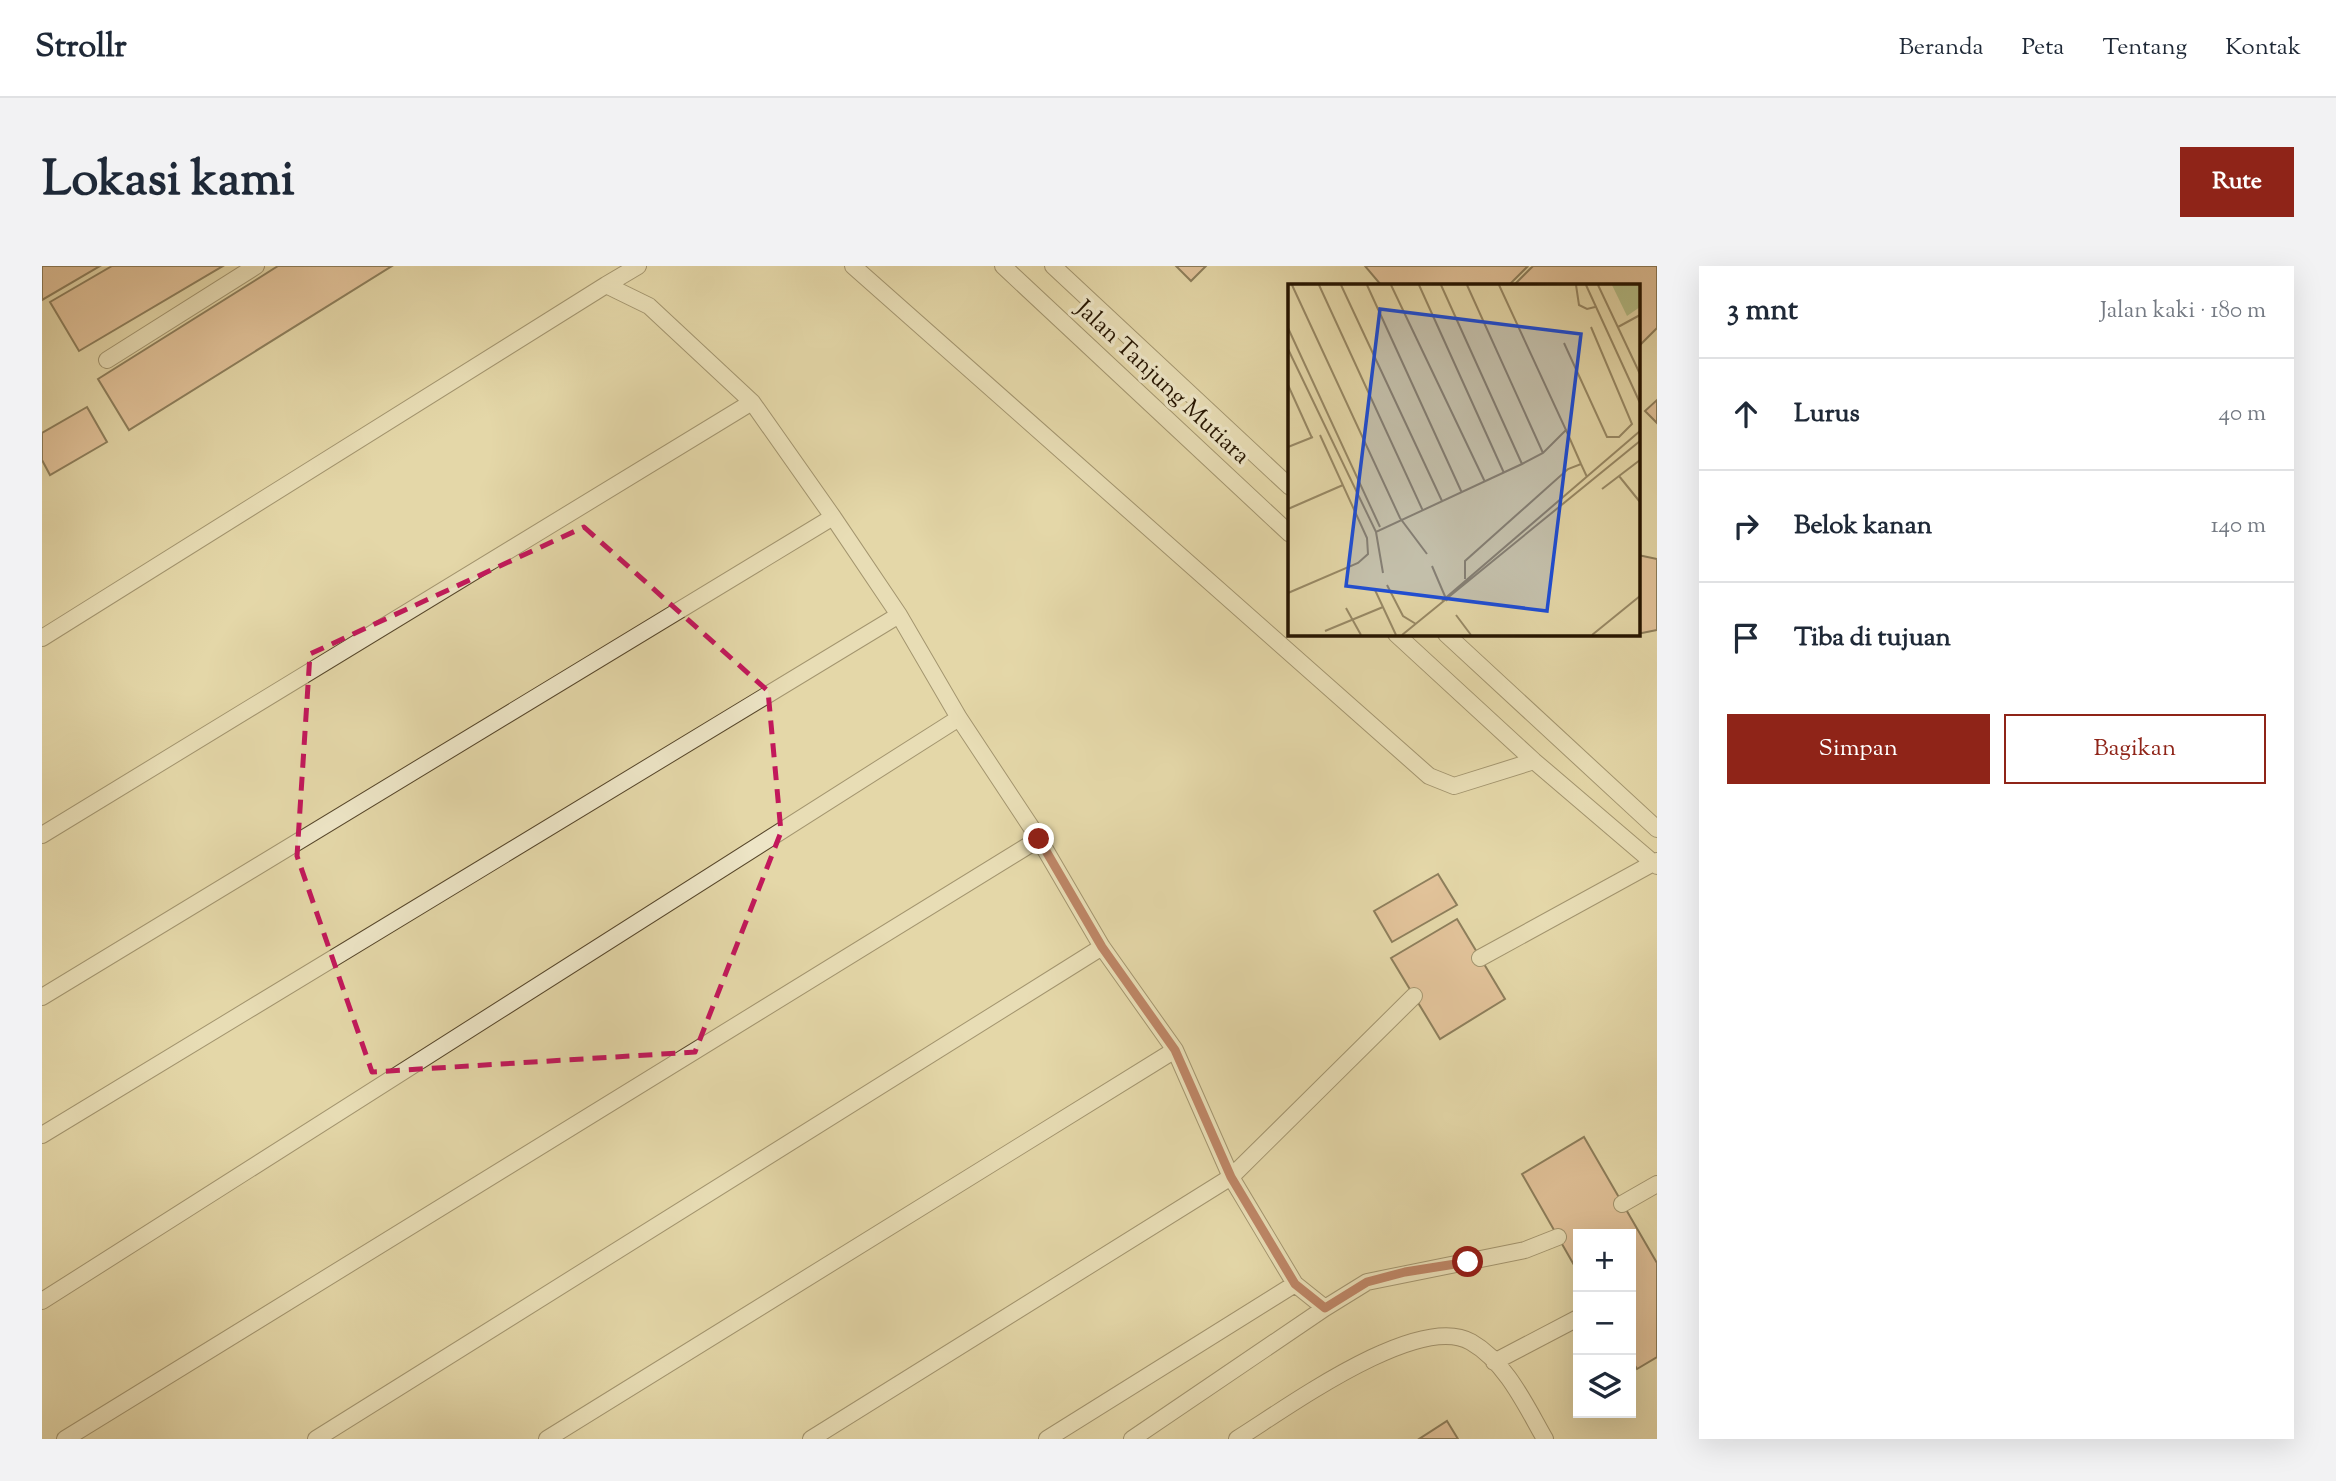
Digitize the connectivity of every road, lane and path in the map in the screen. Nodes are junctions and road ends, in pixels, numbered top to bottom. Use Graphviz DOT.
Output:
graph roads {
  1 [pos="256,266"];
  2 [pos="638,266"];
  3 [pos="853,266"];
  4 [pos="1003,266"];
  5 [pos="1053,266"];
  6 [pos="606,285"];
  7 [pos="107,360"];
  8 [pos="752,402"];
  9 [pos="1288,485"];
  10 [pos="834,517"];
  11 [pos="1288,532"];
  12 [pos="899,615"];
  13 [pos="1397,635"];
  14 [pos="1447,635"];
  15 [pos="42,638"];
  16 [pos="959,718"];
  17 [pos="1534,761"];
  18 [pos="1657,829"];
  19 [pos="42,835"];
  20 [pos="1039,839"];
  21 [pos="1656,864"];
  22 [pos="1102,947"];
  23 [pos="1480,958"];
  24 [pos="1414,996"];
  25 [pos="42,997"];
  26 [pos="1175,1050"];
  27 [pos="42,1135"];
  28 [pos="1231,1177"];
  29 [pos="1657,1184"];
  30 [pos="1622,1204"];
  31 [pos="1558,1237"];
  32 [pos="1295,1284"];
  33 [pos="42,1301"];
  34 [pos="1325,1308"];
  35 [pos="1573,1321"];
  36 [pos="1494,1362"];
  37 [pos="65,1439"];
  38 [pos="316,1439"];
  39 [pos="547,1439"];
  40 [pos="811,1439"];
  41 [pos="1047,1439"];
  42 [pos="1132,1439"];
  43 [pos="1237,1439"];
  44 [pos="1545,1439"];
  1 -- 7 [label="lane"];
  2 -- 6 [label="lane"];
  3 -- 17 [label="lane"];
  4 -- 11 [label="lane, Jalan Tanjung Mutiara"];
  5 -- 9 [label="lane, Jalan Tanjung Mutiara"];
  6 -- 8 [label="lane"];
  6 -- 15 [label="lane"];
  8 -- 10 [label="lane"];
  8 -- 19 [label="lane"];
  10 -- 12 [label="lane"];
  10 -- 25 [label="lane"];
  12 -- 16 [label="lane"];
  12 -- 27 [label="lane"];
  13 -- 17 [label="lane"];
  14 -- 18 [label="lane"];
  16 -- 20 [label="lane"];
  16 -- 33 [label="lane"];
  17 -- 21 [label="lane"];
  20 -- 22 [label="lane"];
  20 -- 37 [label="lane"];
  21 -- 23 [label="lane"];
  22 -- 26 [label="lane"];
  22 -- 38 [label="lane"];
  24 -- 28 [label="lane"];
  26 -- 28 [label="lane"];
  26 -- 39 [label="lane"];
  28 -- 32 [label="lane"];
  28 -- 40 [label="lane"];
  29 -- 30 [label="lane"];
  31 -- 34 [label="lane"];
  32 -- 34 [label="lane"];
  32 -- 41 [label="lane"];
  34 -- 42 [label="lane"];
  35 -- 36 [label="lane"];
  36 -- 43 [label="lane"];
  36 -- 44 [label="lane"];
}
